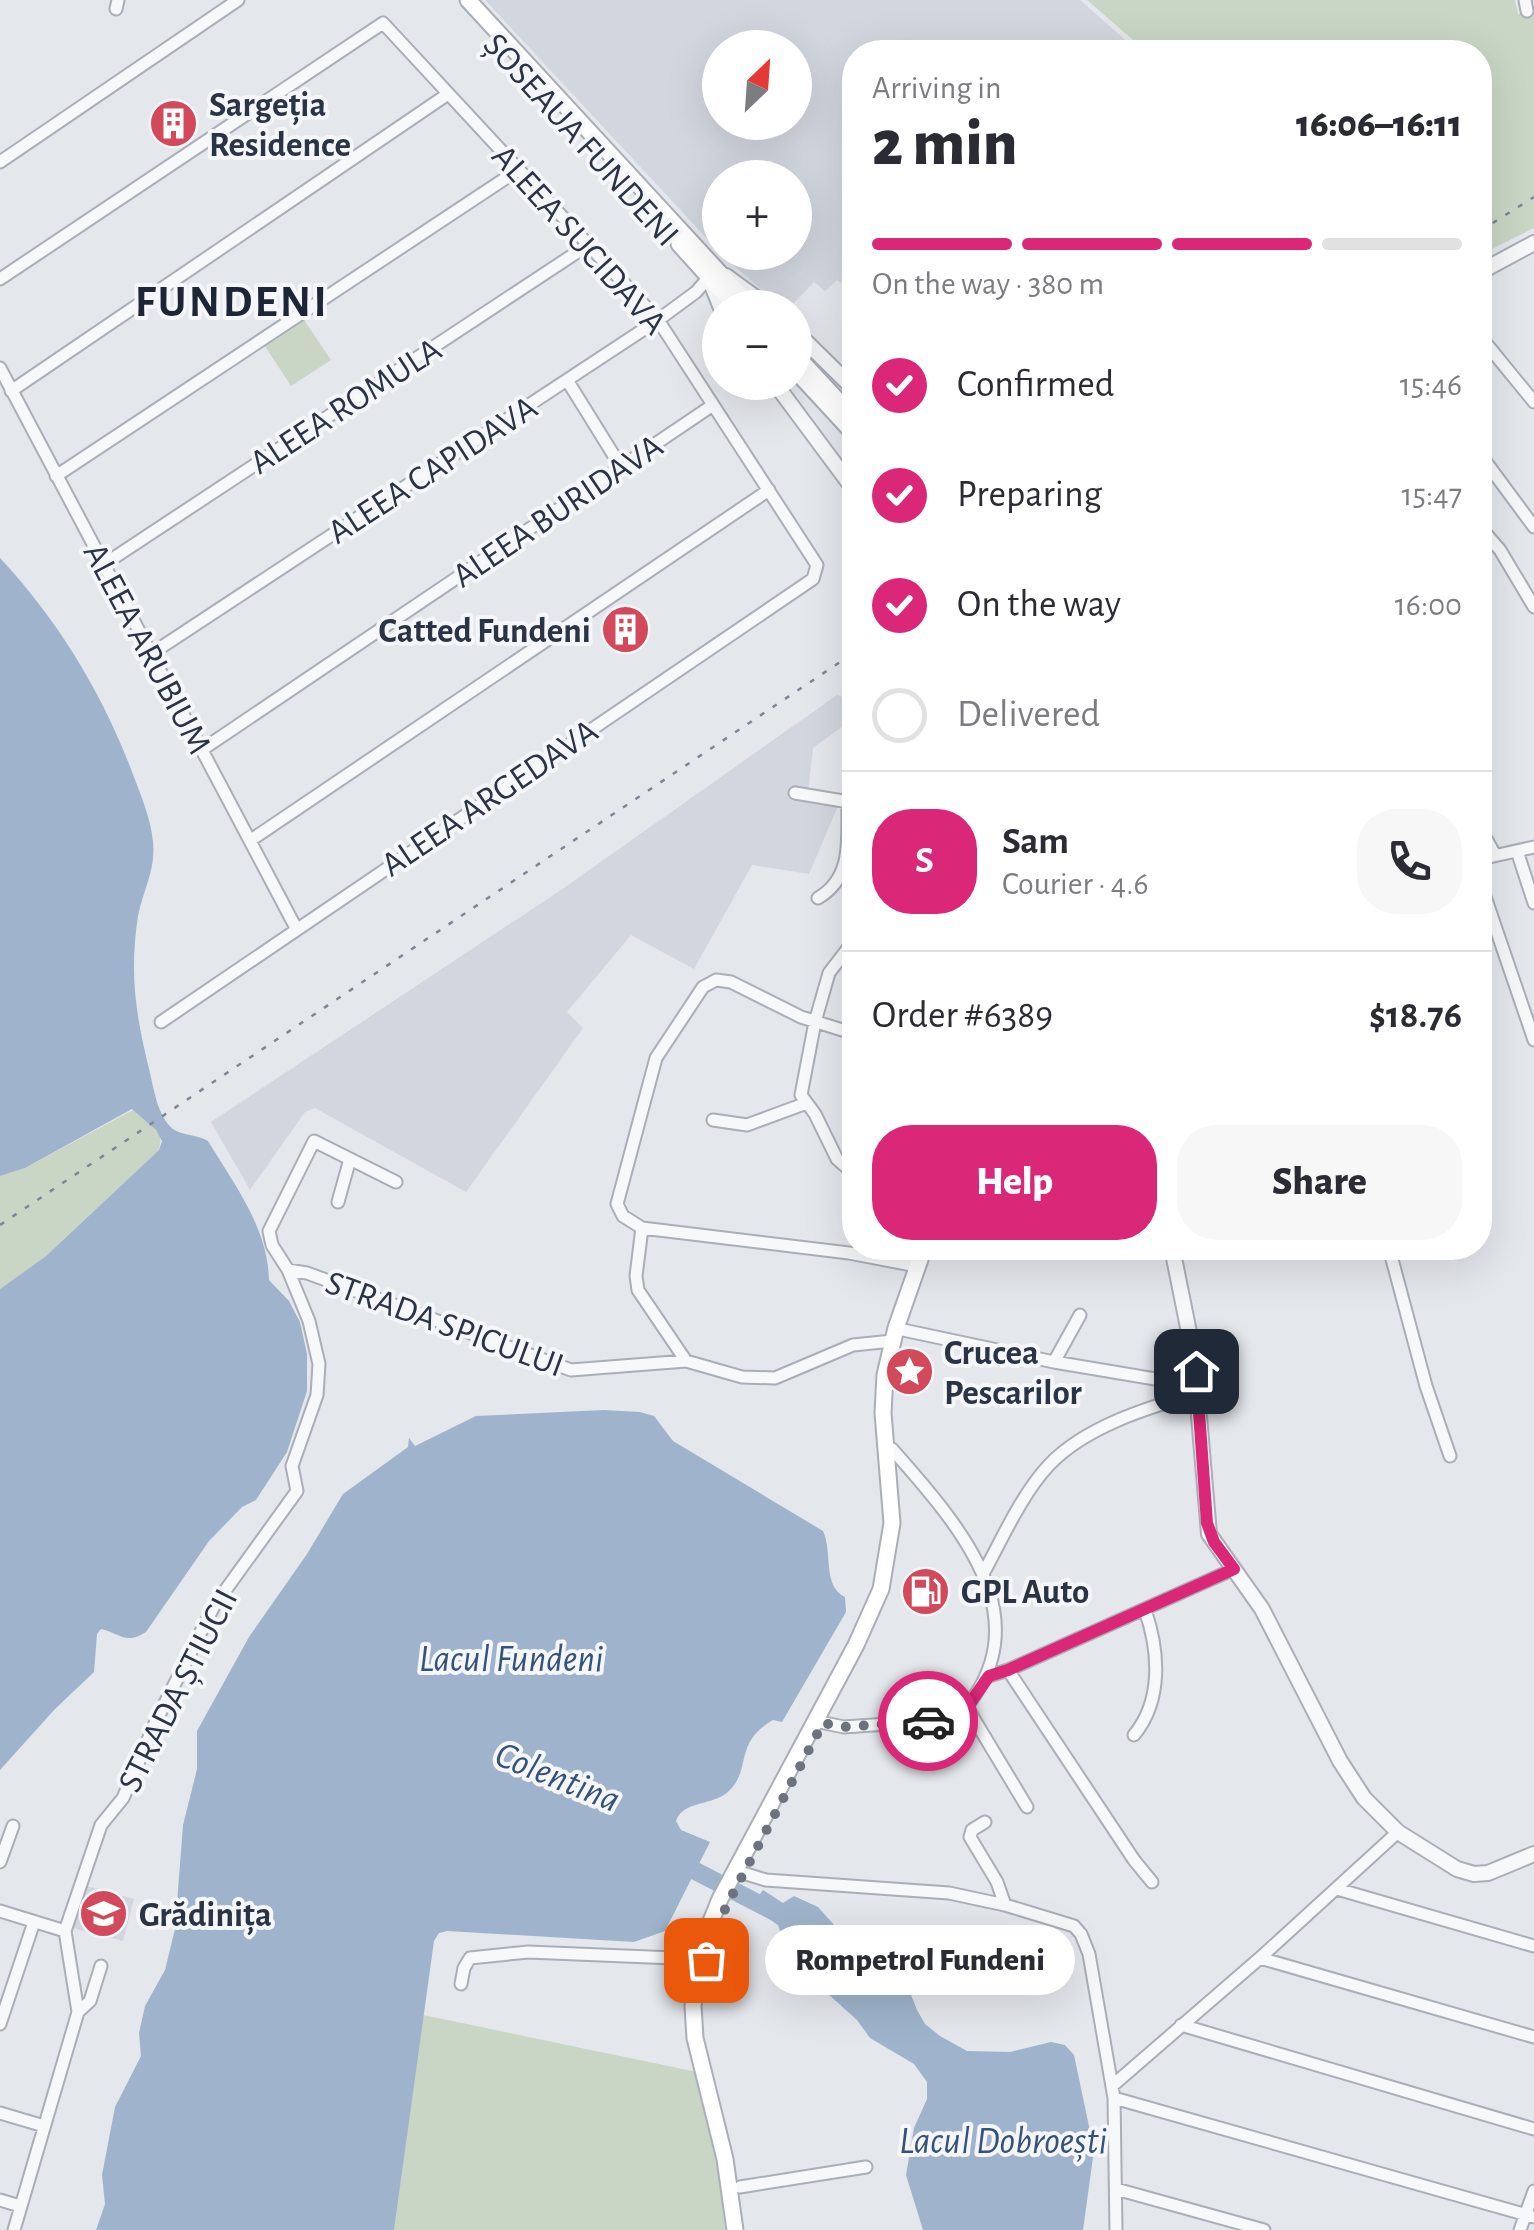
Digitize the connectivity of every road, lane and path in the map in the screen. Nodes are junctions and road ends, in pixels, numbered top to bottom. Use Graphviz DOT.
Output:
graph roads {
  1 [pos="238,0"];
  2 [pos="456,0"];
  3 [pos="468,0"];
  4 [pos="448,94"];
  5 [pos="0,162"];
  6 [pos="518,170"];
  7 [pos="588,245"];
  8 [pos="1531,250"];
  9 [pos="1492,267"];
  10 [pos="713,274"];
  11 [pos="0,279"];
  12 [pos="723,290"];
  13 [pos="740,290"];
  14 [pos="658,320"];
  15 [pos="812,348"];
  16 [pos="1492,351"];
  17 [pos="0,368"];
  18 [pos="812,372"];
  19 [pos="842,377"];
  20 [pos="567,380"];
  21 [pos="812,388"];
  22 [pos="11,390"];
  23 [pos="787,400"];
  24 [pos="1534,402"];
  25 [pos="713,405"];
  26 [pos="842,405"];
  27 [pos="842,420"];
  28 [pos="616,460"];
  29 [pos="1492,470"];
  30 [pos="842,474"];
  31 [pos="56,476"];
  32 [pos="769,490"];
  33 [pos="1534,527"];
  34 [pos="1492,541"];
  35 [pos="102,565"];
  36 [pos="817,572"];
  37 [pos="1534,606"];
  38 [pos="152,654"];
  39 [pos="203,749"];
  40 [pos="795,794"];
  41 [pos="842,801"];
  42 [pos="251,840"];
  43 [pos="1534,846"];
  44 [pos="1492,850"];
  45 [pos="1516,851"];
  46 [pos="1492,856"];
  47 [pos="1495,856"];
  48 [pos="842,873"];
  49 [pos="818,898"];
  50 [pos="1534,904"];
  51 [pos="1492,917"];
  52 [pos="296,928"];
  53 [pos="842,957"];
  54 [pos="161,1022"];
  55 [pos="815,1022"];
  56 [pos="842,1030"];
  57 [pos="1534,1040"];
  58 [pos="804,1104"];
  59 [pos="713,1120"];
  60 [pos="350,1159"];
  61 [pos="842,1163"];
  62 [pos="396,1182"];
  63 [pos="338,1202"];
  64 [pos="642,1228"];
  65 [pos="842,1252"];
  66 [pos="886,1260"];
  67 [pos="921,1260"];
  68 [pos="924,1260"];
  69 [pos="1175,1260"];
  70 [pos="1392,1260"];
  71 [pos="918,1266"];
  72 [pos="288,1270"];
  73 [pos="1080,1315"];
  74 [pos="898,1335"];
  75 [pos="686,1361"];
  76 [pos="1054,1362"];
  77 [pos="1197,1390"];
  78 [pos="892,1449"];
  79 [pos="1450,1456"];
  80 [pos="1234,1569"];
  81 [pos="984,1572"];
  82 [pos="1144,1610"];
  83 [pos="1008,1670"];
  84 [pos="989,1676"];
  85 [pos="963,1714"];
  86 [pos="819,1722"];
  87 [pos="1134,1735"];
  88 [pos="938,1737"];
  89 [pos="1028,1807"];
  90 [pos="985,1822"];
  91 [pos="13,1826"];
  92 [pos="1398,1832"];
  93 [pos="1534,1854"];
  94 [pos="0,1862"];
  95 [pos="740,1873"];
  96 [pos="1152,1882"];
  97 [pos="1337,1888"];
  98 [pos="1005,1904"];
  99 [pos="0,1911"];
  100 [pos="34,1922"];
  101 [pos="65,1931"];
  102 [pos="709,1932"];
  103 [pos="1534,1946"];
  104 [pos="1260,1958"];
  105 [pos="698,1959"];
  106 [pos="100,1966"];
  107 [pos="461,1984"];
  108 [pos="78,2012"];
  109 [pos="0,2024"];
  110 [pos="1181,2025"];
  111 [pos="1534,2037"];
  112 [pos="1113,2092"];
  113 [pos="0,2113"];
  114 [pos="44,2126"];
  115 [pos="1534,2129"];
  116 [pos="866,2167"];
  117 [pos="740,2187"];
  118 [pos="1116,2189"];
  119 [pos="1534,2192"];
  120 [pos="0,2200"];
  121 [pos="20,2206"];
  122 [pos="1531,2218"];
  123 [pos="14,2230"];
  124 [pos="735,2230"];
  125 [pos="745,2230"];
  126 [pos="1116,2230"];
  127 [pos="1264,2230"];
  128 [pos="1520,2230"];
  129 [pos="1531,2230"];
  1 -- 5 [label="street"];
  2 -- 10 [label="main road, ȘOSEAUA FUNDENI"];
  3 -- 10 [label="main road, ȘOSEAUA FUNDENI"];
  4 -- 6 [label="street, ALEEA SUCIDAVA"];
  4 -- 11 [label="street, ALEEA SUCIDAVA"];
  4 -- 22 [label="street"];
  6 -- 7 [label="street, ALEEA SUCIDAVA"];
  6 -- 31 [label="street"];
  7 -- 14 [label="street, ALEEA SUCIDAVA"];
  7 -- 35 [label="street, ALEEA ROMULA"];
  8 -- 9 [label="street"];
  10 -- 12 [label="main road, ȘOSEAUA FUNDENI"];
  10 -- 13 [label="street, ȘOSEAUA FUNDENI"];
  10 -- 14 [label="street, ALEEA CAPIDAVA"];
  14 -- 20 [label="street, ALEEA CAPIDAVA"];
  14 -- 25 [label="street, ALEEA SUCIDAVA"];
  15 -- 19 [label="street"];
  16 -- 24 [label="street"];
  17 -- 22 [label="street, ALEEA ARUBIUM"];
  18 -- 26 [label="main road"];
  20 -- 28 [label="street"];
  20 -- 38 [label="street, ALEEA CAPIDAVA"];
  21 -- 27 [label="main road"];
  22 -- 31 [label="street, ALEEA ARUBIUM"];
  23 -- 30 [label="street"];
  25 -- 32 [label="street, ALEEA SUCIDAVA"];
  25 -- 39 [label="street, ALEEA BURIDAVA"];
  29 -- 33 [label="street"];
  31 -- 35 [label="street, ALEEA ARUBIUM"];
  32 -- 36 [label="street, ALEEA SUCIDAVA"];
  32 -- 42 [label="street"];
  34 -- 37 [label="street"];
  35 -- 38 [label="street, ALEEA ARUBIUM"];
  36 -- 52 [label="street, ALEEA ARGEDAVA"];
  38 -- 39 [label="street, ALEEA ARUBIUM"];
  39 -- 42 [label="street, ALEEA ARUBIUM"];
  40 -- 41 [label="street"];
  42 -- 52 [label="street, ALEEA ARUBIUM"];
  43 -- 45 [label="street"];
  44 -- 47 [label="street"];
  45 -- 47 [label="street"];
  45 -- 50 [label="street"];
  46 -- 47 [label="street"];
  48 -- 49 [label="street"];
  51 -- 57 [label="street"];
  52 -- 54 [label="street, ALEEA ARGEDAVA"];
  53 -- 55 [label="street"];
  55 -- 56 [label="street"];
  55 -- 58 [label="street"];
  55 -- 64 [label="street"];
  58 -- 59 [label="street"];
  58 -- 61 [label="street"];
  60 -- 62 [label="street"];
  60 -- 63 [label="street"];
  60 -- 72 [label="street, STRADA ȘTIUCII"];
  64 -- 65 [label="street"];
  64 -- 75 [label="street"];
  66 -- 71 [label="street"];
  67 -- 71 [label="main road"];
  68 -- 74 [label="main road"];
  69 -- 77 [label="street"];
  70 -- 79 [label="street"];
  71 -- 74 [label="main road"];
  72 -- 75 [label="street, STRADA SPICULUI"];
  72 -- 101 [label="street, STRADA ȘTIUCII"];
  73 -- 76 [label="street"];
  74 -- 75 [label="street, STRADA SPICULUI"];
  74 -- 76 [label="street"];
  74 -- 78 [label="main road"];
  74 -- 86 [label="main road"];
  76 -- 77 [label="street"];
  77 -- 80 [label="street"];
  77 -- 81 [label="street"];
  78 -- 81 [label="street"];
  78 -- 86 [label="main road"];
  80 -- 82 [label="street"];
  80 -- 92 [label="street"];
  81 -- 84 [label="street"];
  82 -- 83 [label="street"];
  82 -- 87 [label="street"];
  83 -- 84 [label="street"];
  83 -- 96 [label="street"];
  84 -- 85 [label="street"];
  85 -- 86 [label="street"];
  85 -- 88 [label="street"];
  85 -- 89 [label="street"];
  86 -- 95 [label="main road"];
  90 -- 98 [label="street"];
  91 -- 94 [label="street"];
  92 -- 93 [label="street"];
  92 -- 97 [label="street"];
  95 -- 98 [label="street"];
  95 -- 102 [label="main road"];
  97 -- 103 [label="street"];
  97 -- 104 [label="street"];
  98 -- 112 [label="street"];
  99 -- 100 [label="street"];
  100 -- 101 [label="street"];
  100 -- 109 [label="street"];
  101 -- 108 [label="street, STRADA ȘTIUCII"];
  102 -- 105 [label="main road"];
  102 -- 117 [label="main road"];
  104 -- 110 [label="street"];
  104 -- 111 [label="street"];
  105 -- 107 [label="street"];
  105 -- 124 [label="main road"];
  106 -- 108 [label="street"];
  108 -- 114 [label="street, STRADA ȘTIUCII"];
  110 -- 112 [label="street"];
  110 -- 115 [label="street"];
  112 -- 118 [label="street"];
  112 -- 122 [label="street"];
  113 -- 114 [label="street"];
  114 -- 121 [label="street, STRADA ȘTIUCII"];
  116 -- 117 [label="street"];
  117 -- 125 [label="main road"];
  118 -- 126 [label="street"];
  118 -- 127 [label="street"];
  119 -- 122 [label="street"];
  120 -- 121 [label="street"];
  121 -- 123 [label="street, STRADA ȘTIUCII"];
  122 -- 128 [label="street"];
  122 -- 129 [label="street"];
}
